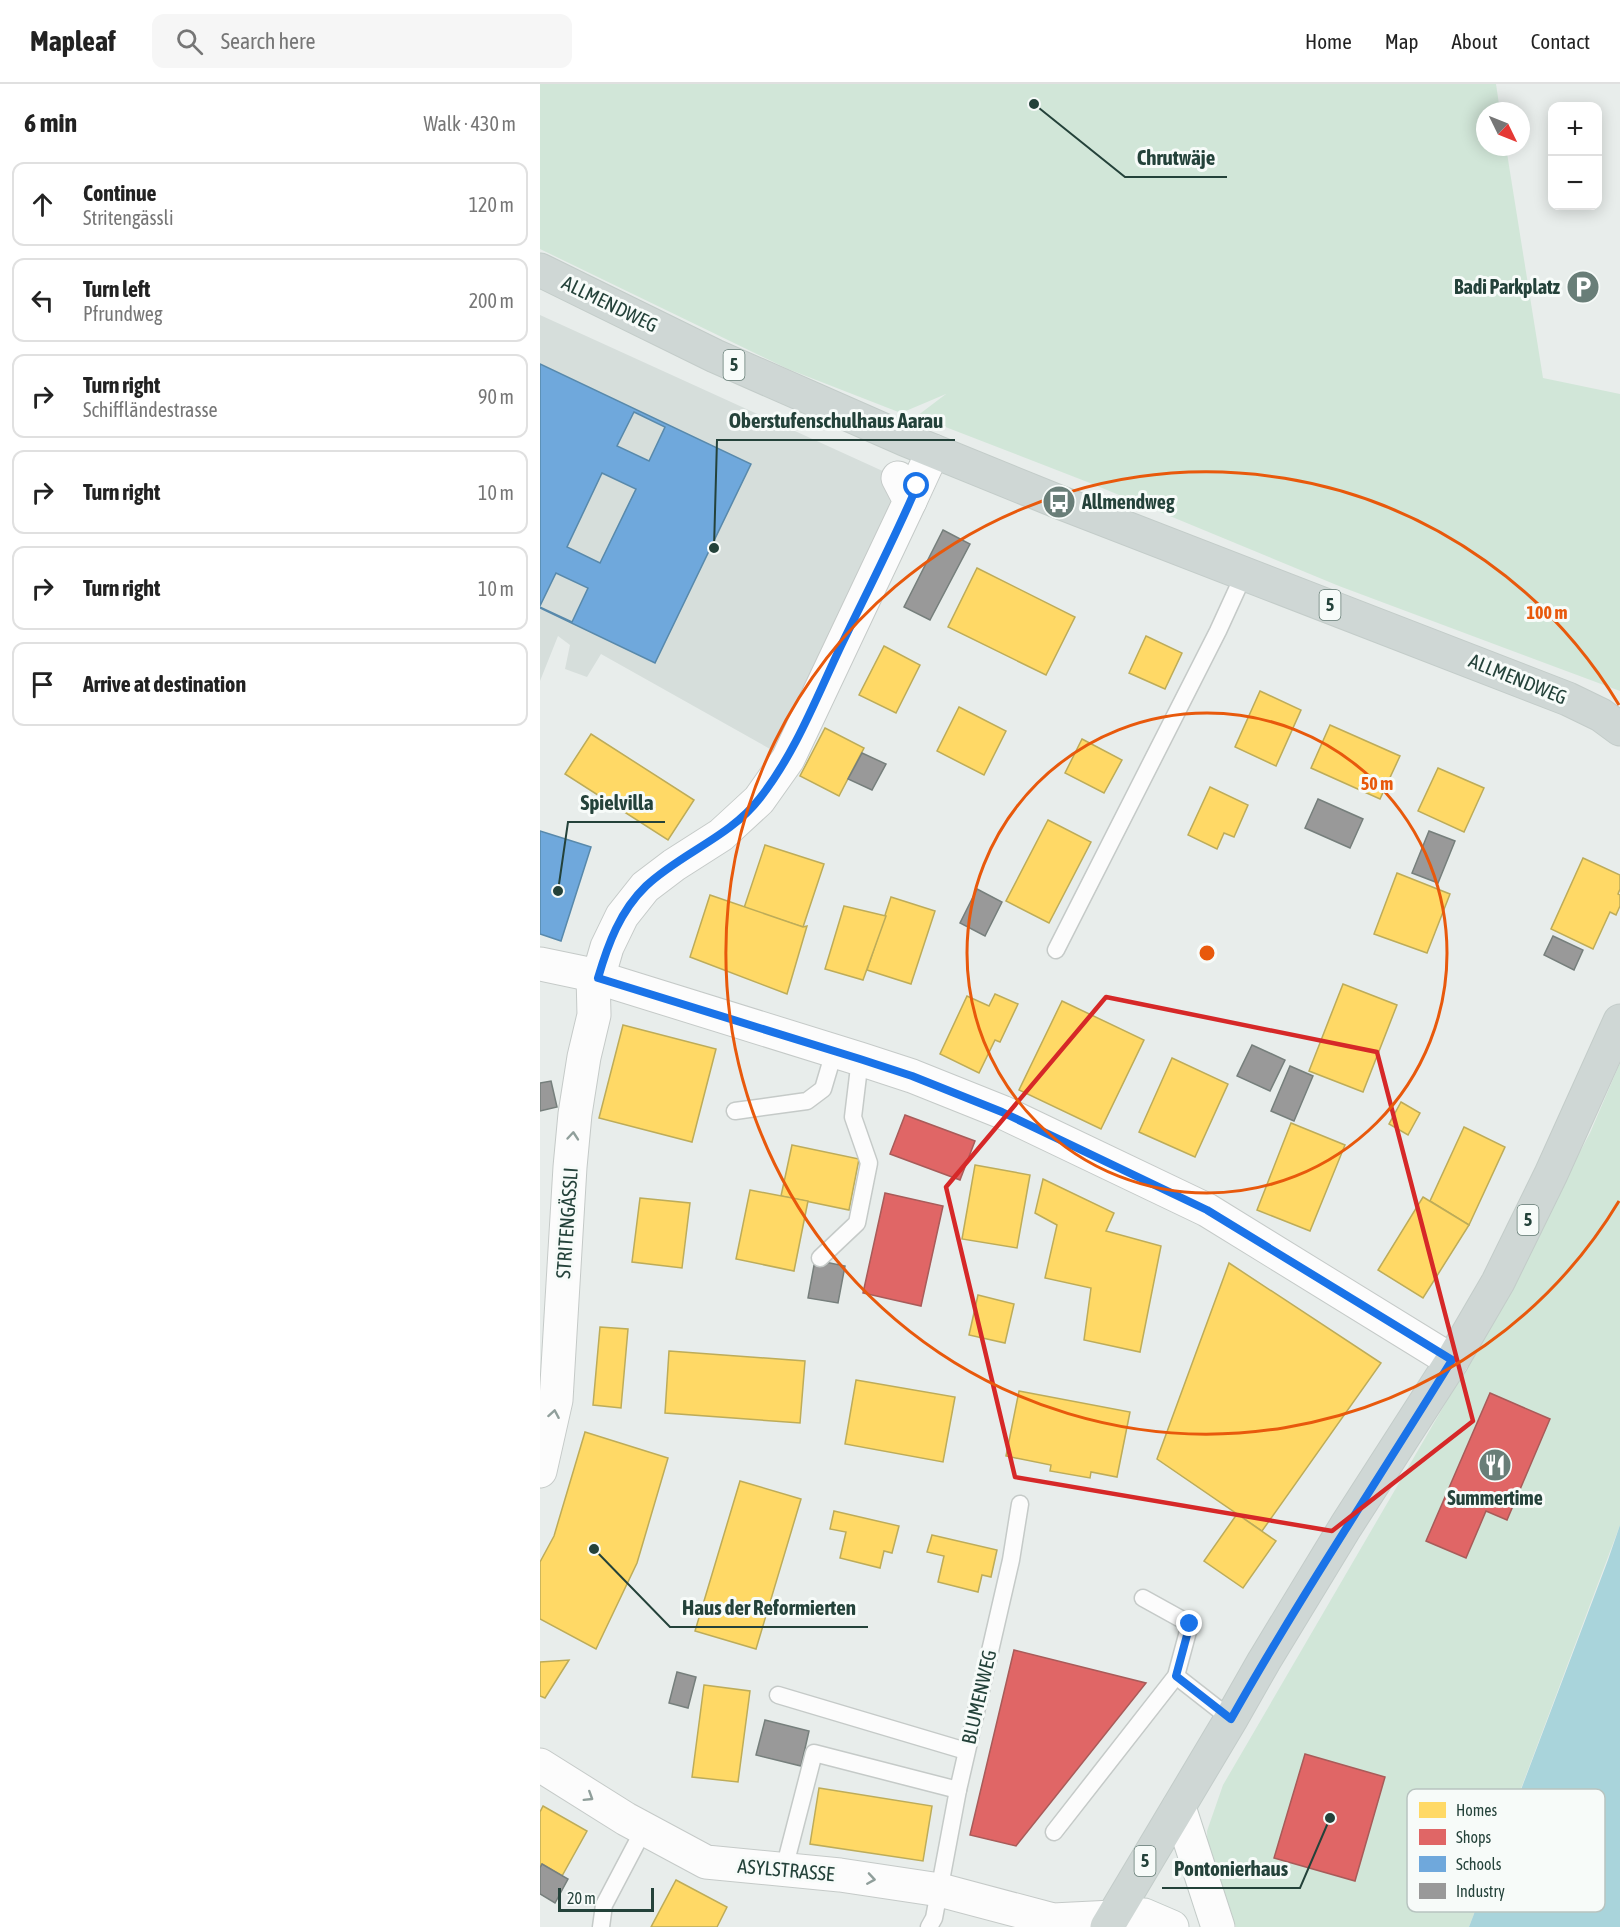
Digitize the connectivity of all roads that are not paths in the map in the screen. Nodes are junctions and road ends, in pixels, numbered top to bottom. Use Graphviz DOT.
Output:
graph roads {
  1 [pos="540,270"];
  2 [pos="933,450"];
  3 [pos="1245,572"];
  4 [pos="1620,729"];
  5 [pos="1056,950"];
  6 [pos="540,964"];
  7 [pos="596,976"];
  8 [pos="1620,1021"];
  9 [pos="847,1055"];
  10 [pos="735,1111"];
  11 [pos="820,1258"];
  12 [pos="1452,1360"];
  13 [pos="540,1471"];
  14 [pos="1020,1504"];
  15 [pos="1143,1598"];
  16 [pos="1176,1676"];
  17 [pos="778,1695"];
  18 [pos="1231,1719"];
  19 [pos="966,1751"];
  20 [pos="540,1766"];
  21 [pos="958,1790"];
  22 [pos="1179,1807"];
  23 [pos="644,1829"];
  24 [pos="1054,1832"];
  25 [pos="784,1869"];
  26 [pos="940,1890"];
  27 [pos="1110,1922"];
  28 [pos="1053,1924"];
  29 [pos="600,1927"];
  30 [pos="929,1927"];
  31 [pos="1172,1927"];
  32 [pos="1218,1927"];
  1 -- 2 [label="main road, ALLMENDWEG / 5"];
  2 -- 3 [label="main road, ALLMENDWEG / 5"];
  2 -- 7 [label="street, STRITENGÄSSLI"];
  3 -- 4 [label="main road, ALLMENDWEG / 5"];
  3 -- 5 [label="lane"];
  6 -- 7 [label="street"];
  7 -- 9 [label="street"];
  13 -- 7 [label="street, STRITENGÄSSLI, one-way"];
  8 -- 12 [label="main road, 5"];
  9 -- 10 [label="lane"];
  9 -- 11 [label="lane"];
  9 -- 12 [label="street"];
  12 -- 18 [label="main road, 5"];
  14 -- 19 [label="lane, BLUMENWEG"];
  15 -- 16 [label="lane"];
  16 -- 18 [label="lane"];
  16 -- 24 [label="lane"];
  17 -- 19 [label="lane"];
  18 -- 22 [label="main road, 5"];
  19 -- 21 [label="lane, BLUMENWEG"];
  20 -- 23 [label="street, ASYLSTRASSE, one-way"];
  21 -- 25 [label="lane"];
  21 -- 26 [label="lane, BLUMENWEG"];
  22 -- 27 [label="main road, 5"];
  22 -- 32 [label="street"];
  23 -- 25 [label="street, ASYLSTRASSE"];
  23 -- 29 [label="lane"];
  25 -- 26 [label="street, ASYLSTRASSE, one-way"];
  26 -- 28 [label="street, ASYLSTRASSE"];
  26 -- 30 [label="lane, BLUMENWEG"];
  27 -- 28 [label="street, ASYLSTRASSE"];
  27 -- 31 [label="street, ASYLSTRASSE"];
}
